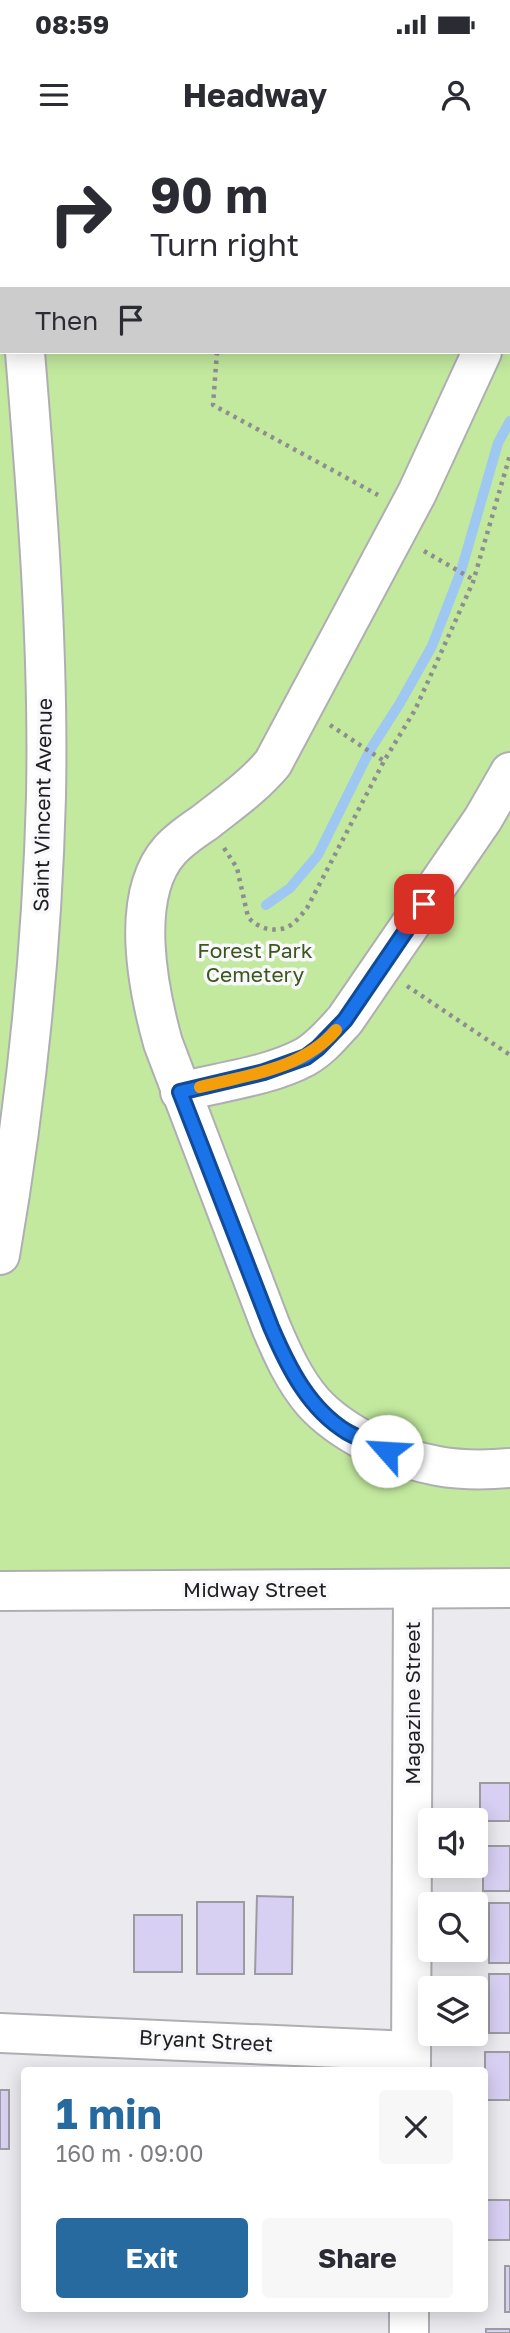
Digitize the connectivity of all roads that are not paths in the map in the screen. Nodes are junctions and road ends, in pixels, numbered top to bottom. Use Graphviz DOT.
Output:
graph roads {
  1 [pos="25,354"];
  2 [pos="481,354"];
  3 [pos="510,772"];
  4 [pos="180,1092"];
  5 [pos="0,1255"];
  6 [pos="510,1468"];
  7 [pos="510,1588"];
  8 [pos="413,1589"];
  9 [pos="0,1591"];
  10 [pos="0,2033"];
  11 [pos="411,2061"];
  12 [pos="409,2312"];
  13 [pos="409,2333"];
  1 -- 5 [label="street, Saint Vincent Avenue"];
  2 -- 4 [label="street"];
  3 -- 4 [label="street"];
  4 -- 6 [label="street"];
  7 -- 8 [label="street, Midway Street"];
  8 -- 9 [label="street, Midway Street"];
  8 -- 11 [label="street, Magazine Street"];
  10 -- 11 [label="street, Bryant Street"];
  12 -- 13 [label="street"];
}
